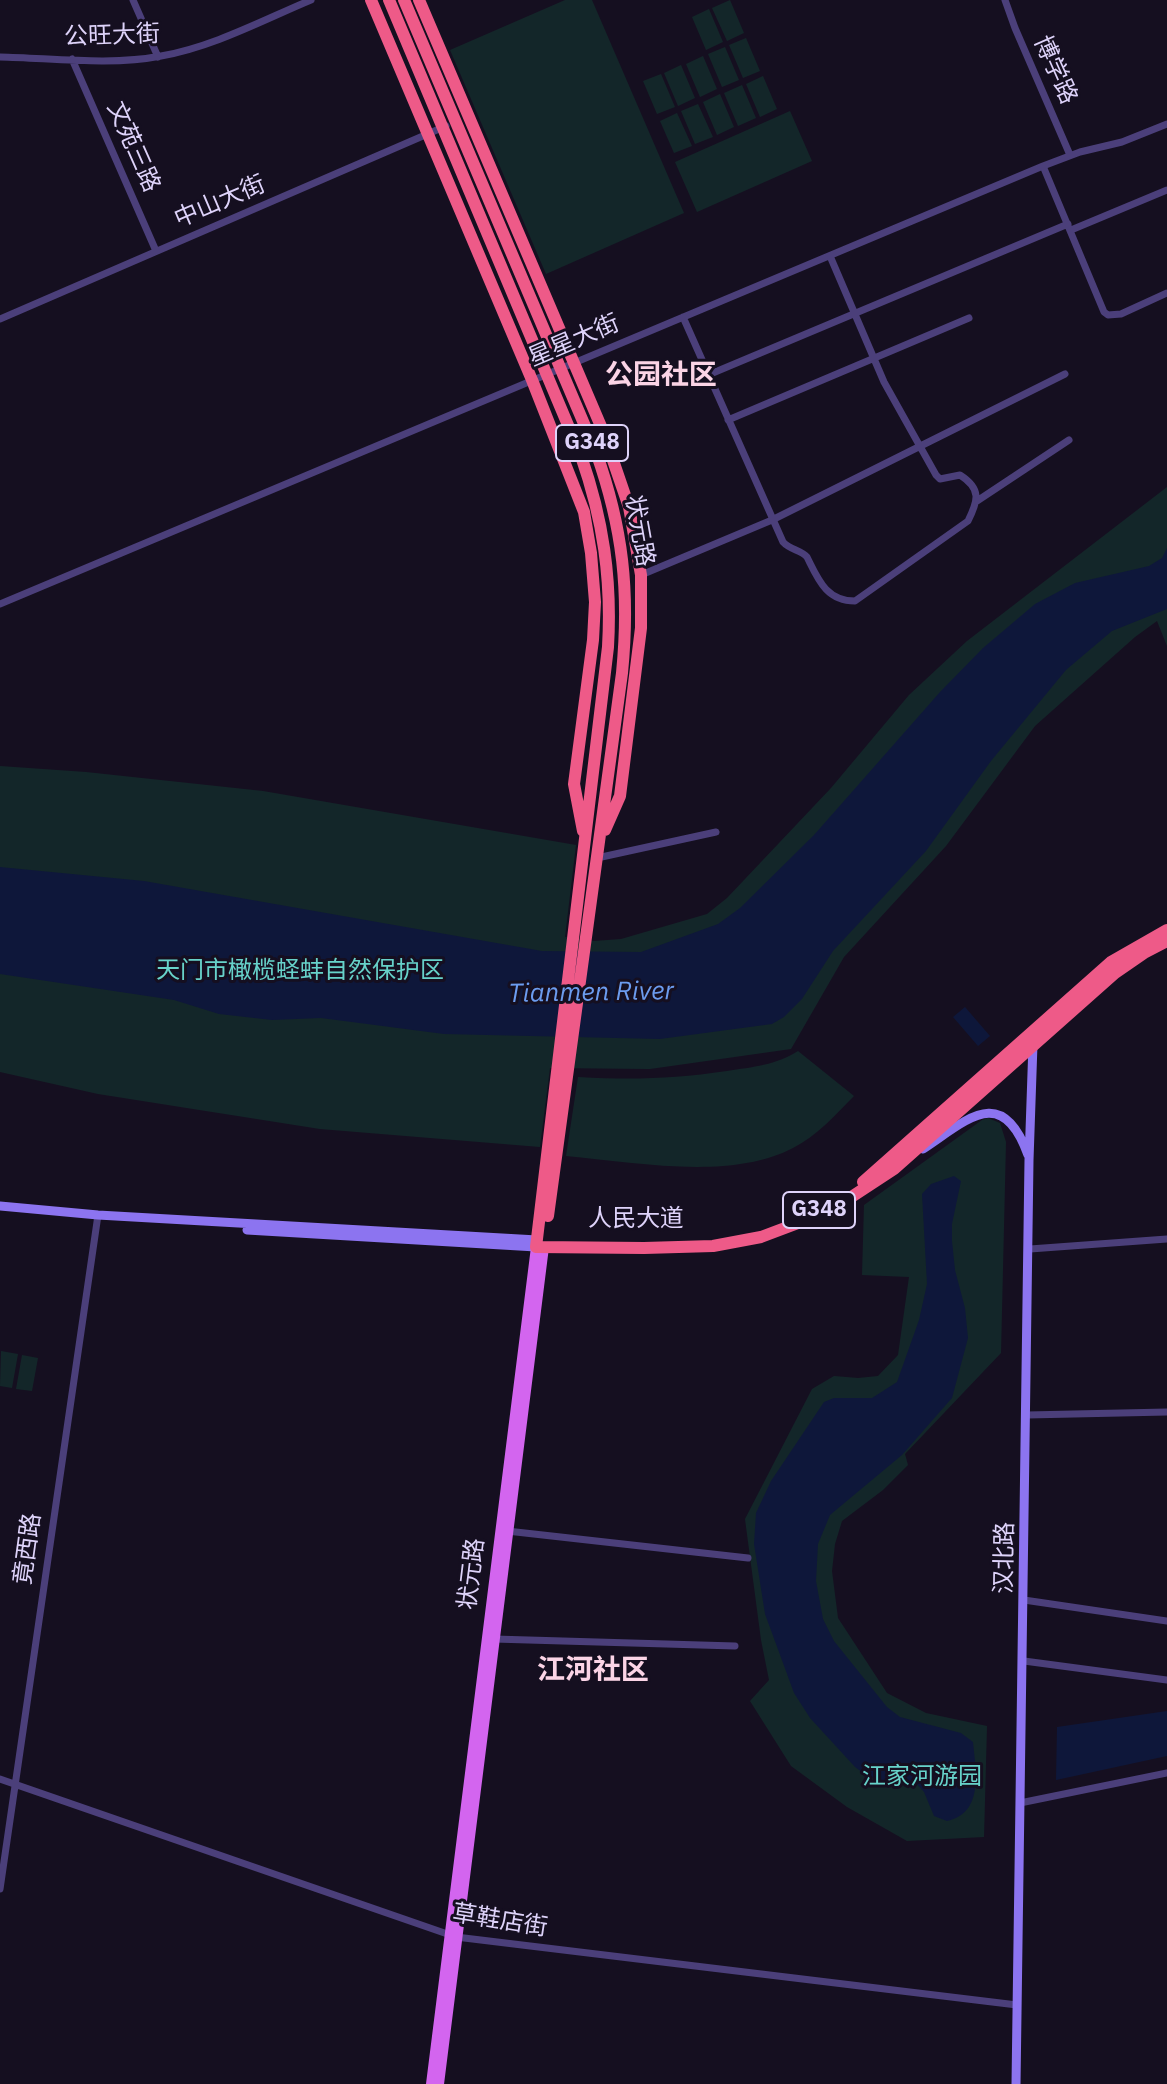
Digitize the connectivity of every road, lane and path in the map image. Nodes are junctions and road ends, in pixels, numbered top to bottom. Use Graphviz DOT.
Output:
graph roads {
  1 [pos="133,0"];
  2 [pos="311,0"];
  3 [pos="371,0"];
  4 [pos="389,0"];
  5 [pos="404,0"];
  6 [pos="419,0"];
  7 [pos="1005,0"];
  8 [pos="0,57"];
  9 [pos="158,57"];
  10 [pos="72,59"];
  11 [pos="449,125"];
  12 [pos="1167,125"];
  13 [pos="427,134"];
  14 [pos="1070,155"];
  15 [pos="1043,166"];
  16 [pos="1167,190"];
  17 [pos="1070,227"];
  18 [pos="156,251"];
  19 [pos="830,256"];
  20 [pos="1167,293"];
  21 [pos="855,313"];
  22 [pos="683,317"];
  23 [pos="969,318"];
  24 [pos="0,319"];
  25 [pos="874,358"];
  26 [pos="574,363"];
  27 [pos="561,368"];
  28 [pos="547,374"];
  29 [pos="1065,374"];
  30 [pos="708,375"];
  31 [pos="532,380"];
  32 [pos="728,420"];
  33 [pos="573,437"];
  34 [pos="1069,440"];
  35 [pos="919,447"];
  36 [pos="563,454"];
  37 [pos="608,488"];
  38 [pos="977,501"];
  39 [pos="629,507"];
  40 [pos="599,514"];
  41 [pos="584,515"];
  42 [pos="772,520"];
  43 [pos="641,575"];
  44 [pos="0,604"];
  45 [pos="716,832"];
  46 [pos="592,843"];
  47 [pos="597,858"];
  48 [pos="582,916"];
  49 [pos="1167,930"];
  50 [pos="1167,941"];
  51 [pos="1034,1033"];
  52 [pos="1033,1046"];
  53 [pos="1029,1160"];
  54 [pos="894,1169"];
  55 [pos="0,1206"];
  56 [pos="0,1212"];
  57 [pos="97,1218"];
  58 [pos="1167,1239"];
  59 [pos="540,1244"];
  60 [pos="1030,1249"];
  61 [pos="1167,1412"];
  62 [pos="1027,1415"];
  63 [pos="507,1531"];
  64 [pos="748,1558"];
  65 [pos="1024,1600"];
  66 [pos="1167,1621"];
  67 [pos="490,1638"];
  68 [pos="735,1646"];
  69 [pos="1024,1661"];
  70 [pos="1167,1680"];
  71 [pos="1167,1773"];
  72 [pos="0,1779"];
  73 [pos="14,1783"];
  74 [pos="1020,1803"];
  75 [pos="0,1889"];
  76 [pos="452,1936"];
  77 [pos="1017,2005"];
  78 [pos="431,2084"];
  79 [pos="439,2084"];
  80 [pos="1016,2084"];
  1 -- 9 [label="street"];
  2 -- 9 [label="street, 公旺大街"];
  3 -- 13 [label="highway"];
  4 -- 11 [label="highway, 状元路 / G348"];
  5 -- 11 [label="highway, 状元路 / G348"];
  6 -- 26 [label="highway"];
  7 -- 14 [label="street, 博学路"];
  8 -- 10 [label="street, 公旺大街"];
  9 -- 10 [label="street, 公旺大街"];
  10 -- 18 [label="street, 文苑三路"];
  11 -- 13 [label="street, 中山大街"];
  11 -- 27 [label="highway, 状元路 / G348"];
  11 -- 28 [label="highway, 状元路 / G348"];
  12 -- 14 [label="street, 星星大街"];
  13 -- 18 [label="street, 中山大街"];
  13 -- 31 [label="highway"];
  14 -- 15 [label="street, 星星大街"];
  15 -- 17 [label="street"];
  15 -- 19 [label="street, 星星大街"];
  16 -- 17 [label="street"];
  17 -- 20 [label="street"];
  17 -- 21 [label="street"];
  18 -- 24 [label="street, 中山大街"];
  19 -- 21 [label="street"];
  19 -- 22 [label="street, 星星大街"];
  21 -- 25 [label="street"];
  21 -- 30 [label="street"];
  22 -- 26 [label="street, 星星大街"];
  22 -- 30 [label="street"];
  23 -- 25 [label="street"];
  25 -- 32 [label="street"];
  25 -- 35 [label="street"];
  26 -- 27 [label="street, 星星大街"];
  26 -- 39 [label="highway"];
  27 -- 28 [label="street, 星星大街"];
  27 -- 37 [label="highway, 状元路 / G348"];
  28 -- 31 [label="street, 星星大街"];
  28 -- 33 [label="highway, 状元路 / G348"];
  29 -- 35 [label="street"];
  30 -- 32 [label="street"];
  31 -- 36 [label="highway"];
  31 -- 44 [label="street, 星星大街"];
  32 -- 42 [label="street"];
  33 -- 36 [label="highway"];
  33 -- 40 [label="highway, 状元路 / G348"];
  34 -- 38 [label="street"];
  35 -- 38 [label="street"];
  35 -- 42 [label="street"];
  36 -- 41 [label="highway"];
  37 -- 39 [label="highway"];
  37 -- 46 [label="highway, 状元路 / G348"];
  38 -- 42 [label="street"];
  39 -- 43 [label="highway"];
  40 -- 41 [label="highway"];
  40 -- 46 [label="highway, 状元路 / G348"];
  41 -- 46 [label="highway"];
  42 -- 43 [label="street"];
  43 -- 46 [label="highway"];
  45 -- 47 [label="street"];
  46 -- 47 [label="highway, 状元路 / G348"];
  46 -- 48 [label="highway, 状元路 / G348"];
  47 -- 48 [label="highway, 状元路 / G348"];
  48 -- 59 [label="highway, 状元路 / G348"];
  49 -- 51 [label="highway, 人民大道 / G348"];
  50 -- 52 [label="highway, 人民大道 / G348"];
  51 -- 52 [label="main road, 汉北路"];
  51 -- 59 [label="highway, 人民大道 / G348"];
  52 -- 53 [label="main road, 汉北路"];
  52 -- 54 [label="highway, 人民大道 / G348"];
  53 -- 54 [label="main road"];
  53 -- 60 [label="main road, 汉北路"];
  54 -- 59 [label="highway, 人民大道 / G348"];
  55 -- 57 [label="main road, 人民大道"];
  56 -- 57 [label="main road, 人民大道"];
  57 -- 59 [label="main road, 人民大道"];
  57 -- 73 [label="street, 竟西路"];
  58 -- 60 [label="street"];
  59 -- 63 [label="main road, 状元路"];
  59 -- 67 [label="main road, 状元路"];
  60 -- 62 [label="main road, 汉北路"];
  61 -- 62 [label="street"];
  62 -- 65 [label="main road, 汉北路"];
  63 -- 64 [label="street"];
  63 -- 67 [label="main road, 状元路"];
  65 -- 66 [label="street"];
  65 -- 69 [label="main road, 汉北路"];
  67 -- 68 [label="street"];
  67 -- 76 [label="main road, 状元路"];
  69 -- 70 [label="street"];
  69 -- 74 [label="main road, 汉北路"];
  71 -- 74 [label="street"];
  72 -- 73 [label="street, 草鞋店街"];
  73 -- 75 [label="street, 竟西路"];
  73 -- 76 [label="street, 草鞋店街"];
  74 -- 77 [label="main road, 汉北路"];
  76 -- 77 [label="street, 草鞋店街"];
  76 -- 78 [label="main road, 状元路"];
  76 -- 79 [label="main road, 状元路"];
  77 -- 80 [label="main road, 汉北路"];
}
